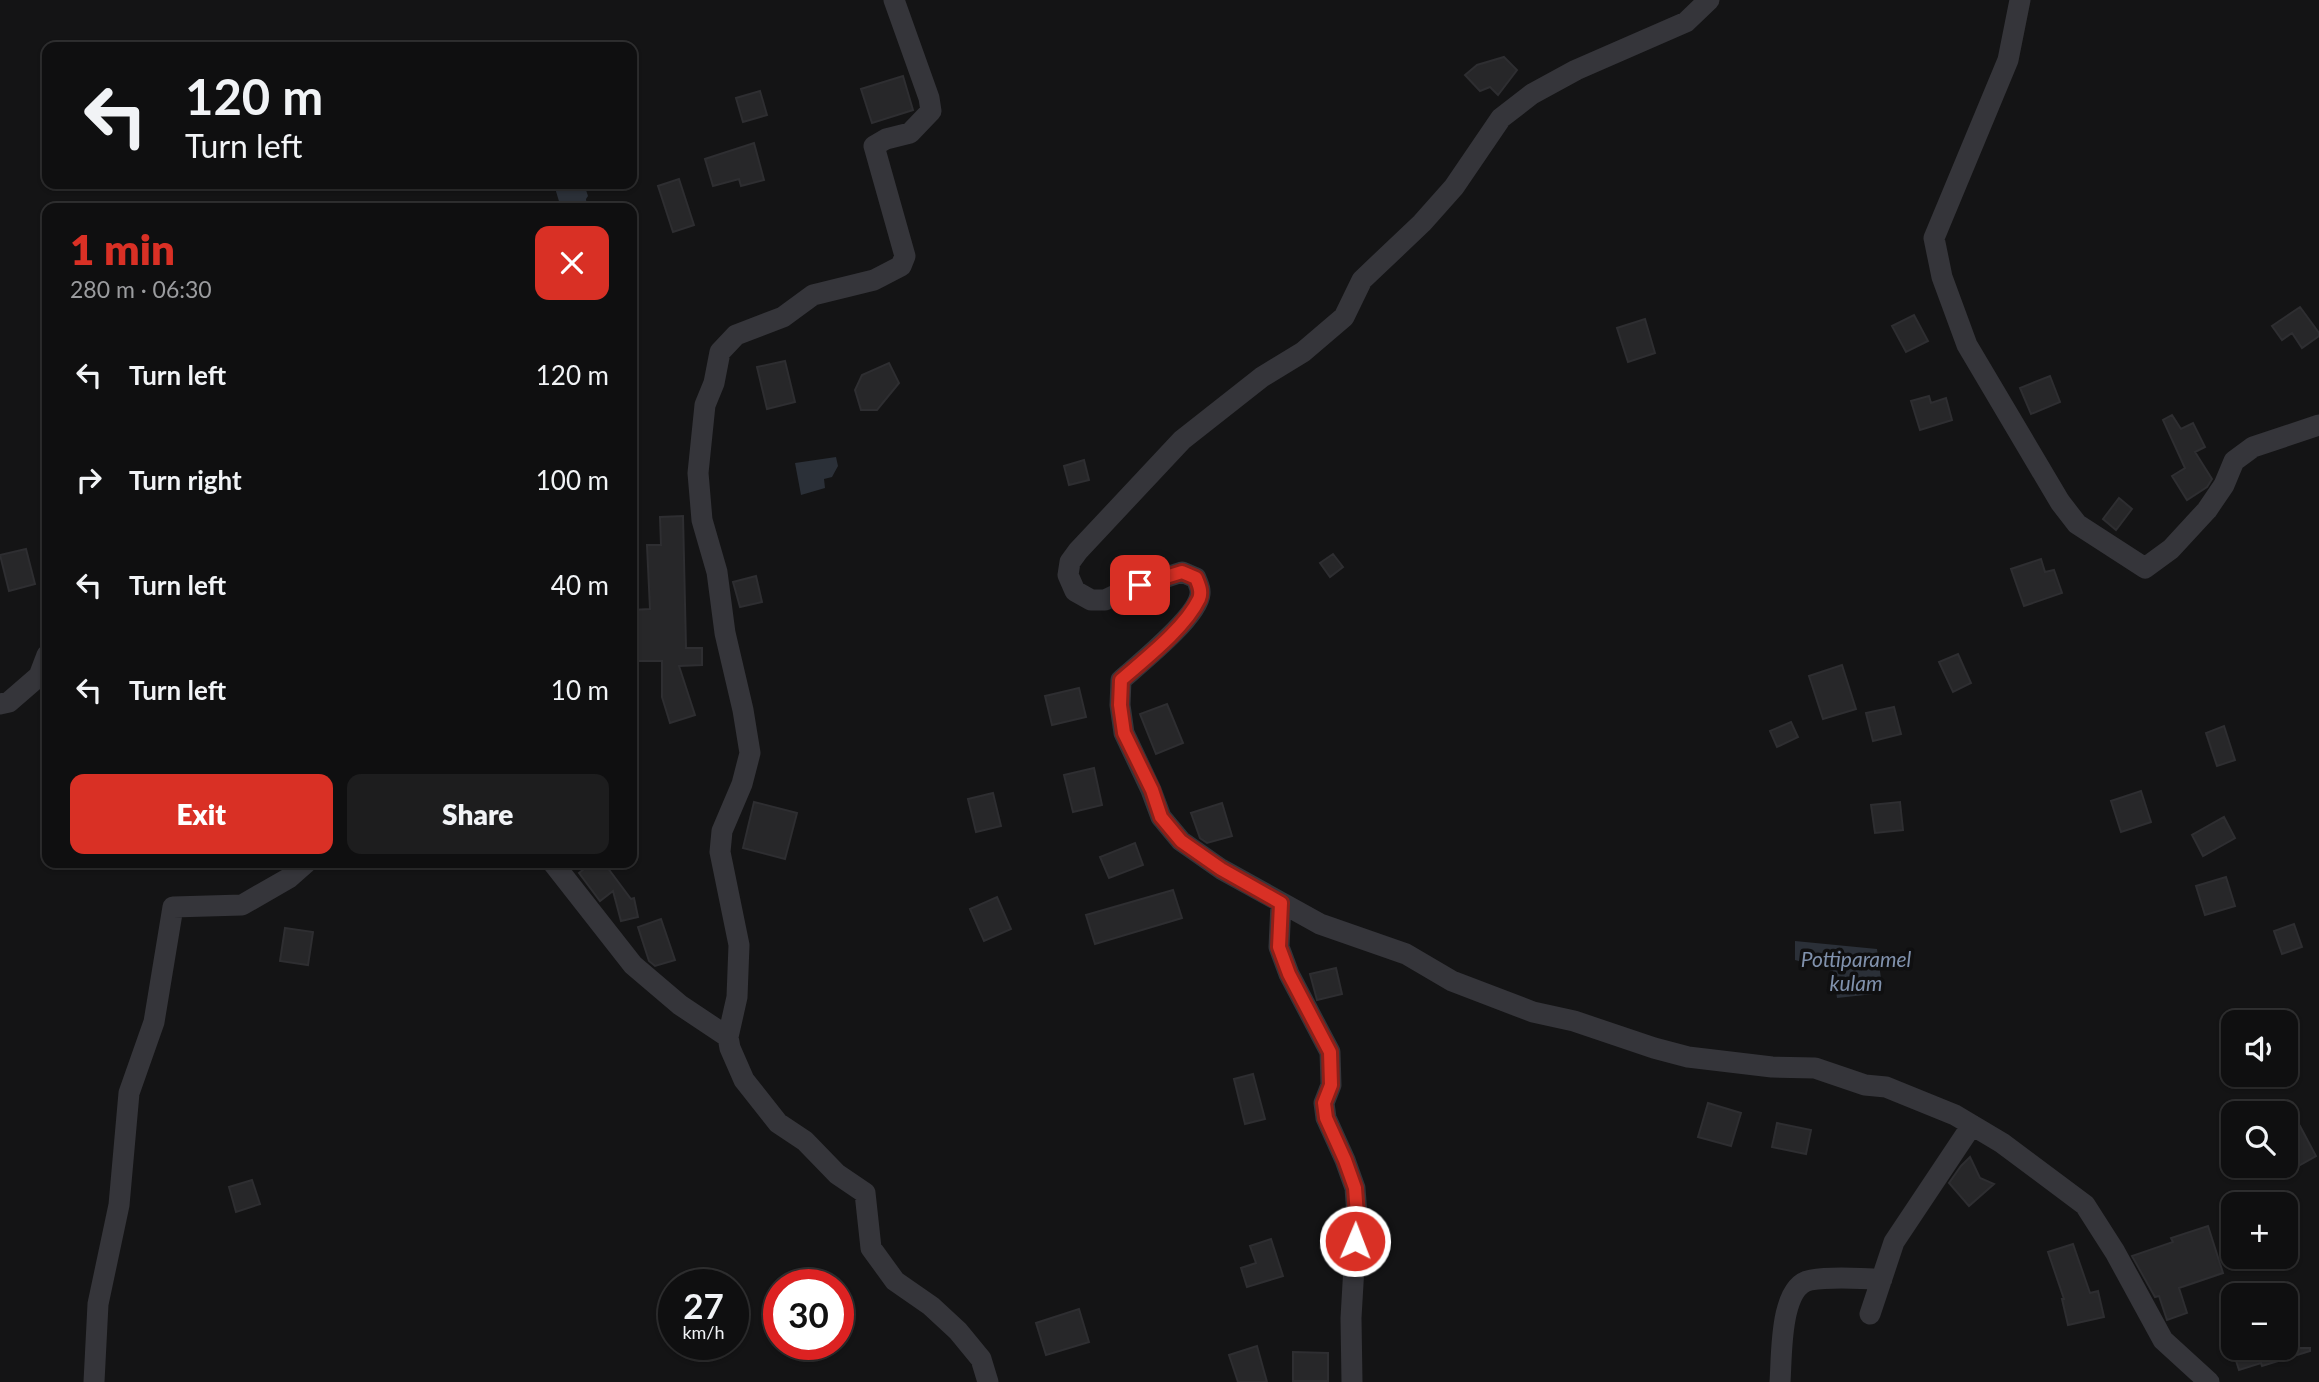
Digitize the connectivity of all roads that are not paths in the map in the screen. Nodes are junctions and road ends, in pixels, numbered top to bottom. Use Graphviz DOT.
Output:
graph roads {
  1 [pos="894,0"];
  2 [pos="1709,0"];
  3 [pos="2020,0"];
  4 [pos="2319,425"];
  5 [pos="42,668"];
  6 [pos="0,704"];
  7 [pos="300,868"];
  8 [pos="557,868"];
  9 [pos="1281,903"];
  10 [pos="727,1037"];
  11 [pos="1972,1125"];
  12 [pos="1882,1279"];
  13 [pos="1870,1314"];
  14 [pos="94,1382"];
  15 [pos="988,1382"];
  16 [pos="1352,1382"];
  17 [pos="1780,1382"];
  18 [pos="2209,1382"];
  1 -- 10 [label="street"];
  2 -- 9 [label="street"];
  3 -- 4 [label="street"];
  5 -- 6 [label="street"];
  7 -- 14 [label="street"];
  8 -- 10 [label="street"];
  9 -- 11 [label="street"];
  9 -- 16 [label="street"];
  10 -- 15 [label="street"];
  11 -- 12 [label="street"];
  11 -- 18 [label="street"];
  12 -- 13 [label="street"];
  12 -- 17 [label="street"];
}
